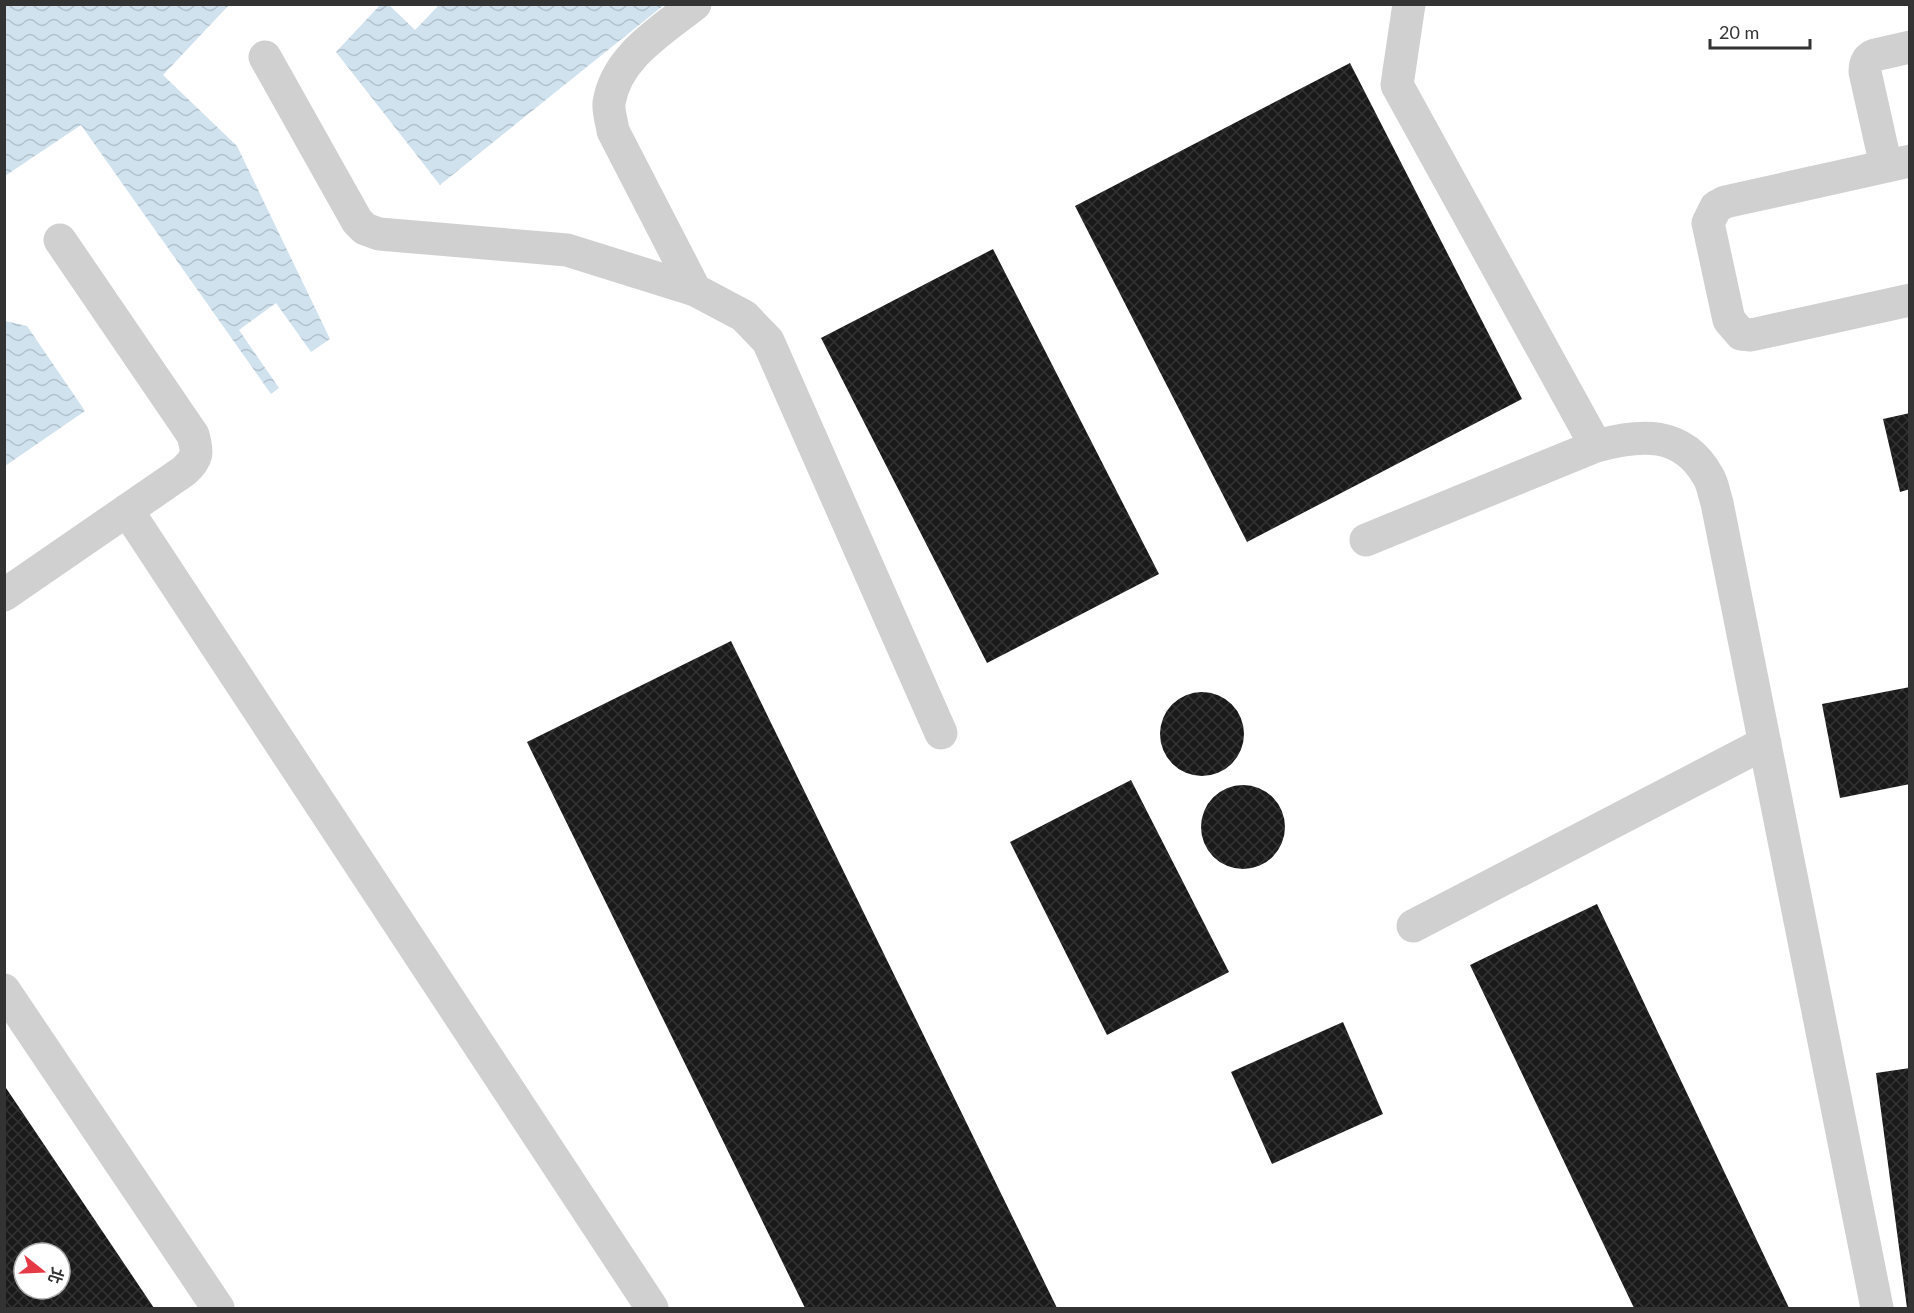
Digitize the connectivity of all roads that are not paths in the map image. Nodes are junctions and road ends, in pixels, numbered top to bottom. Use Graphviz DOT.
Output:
graph roads {
  1 [pos="695,4"];
  2 [pos="1409,4"];
  3 [pos="1910,47"];
  4 [pos="265,57"];
  5 [pos="1898,164"];
  6 [pos="60,240"];
  7 [pos="695,290"];
  8 [pos="1910,300"];
  9 [pos="1596,446"];
  10 [pos="127,510"];
  11 [pos="1366,540"];
  12 [pos="4,595"];
  13 [pos="941,733"];
  14 [pos="1765,743"];
  15 [pos="1413,926"];
  16 [pos="4,990"];
  17 [pos="218,1308"];
  18 [pos="652,1308"];
  19 [pos="1878,1308"];
  1 -- 7 [label="lane"];
  2 -- 9 [label="lane"];
  3 -- 5 [label="lane"];
  4 -- 7 [label="lane"];
  5 -- 8 [label="lane"];
  6 -- 10 [label="lane"];
  7 -- 13 [label="lane"];
  9 -- 11 [label="lane"];
  9 -- 14 [label="lane"];
  10 -- 12 [label="lane"];
  10 -- 18 [label="lane"];
  14 -- 15 [label="lane"];
  14 -- 19 [label="lane"];
  16 -- 17 [label="lane"];
}
